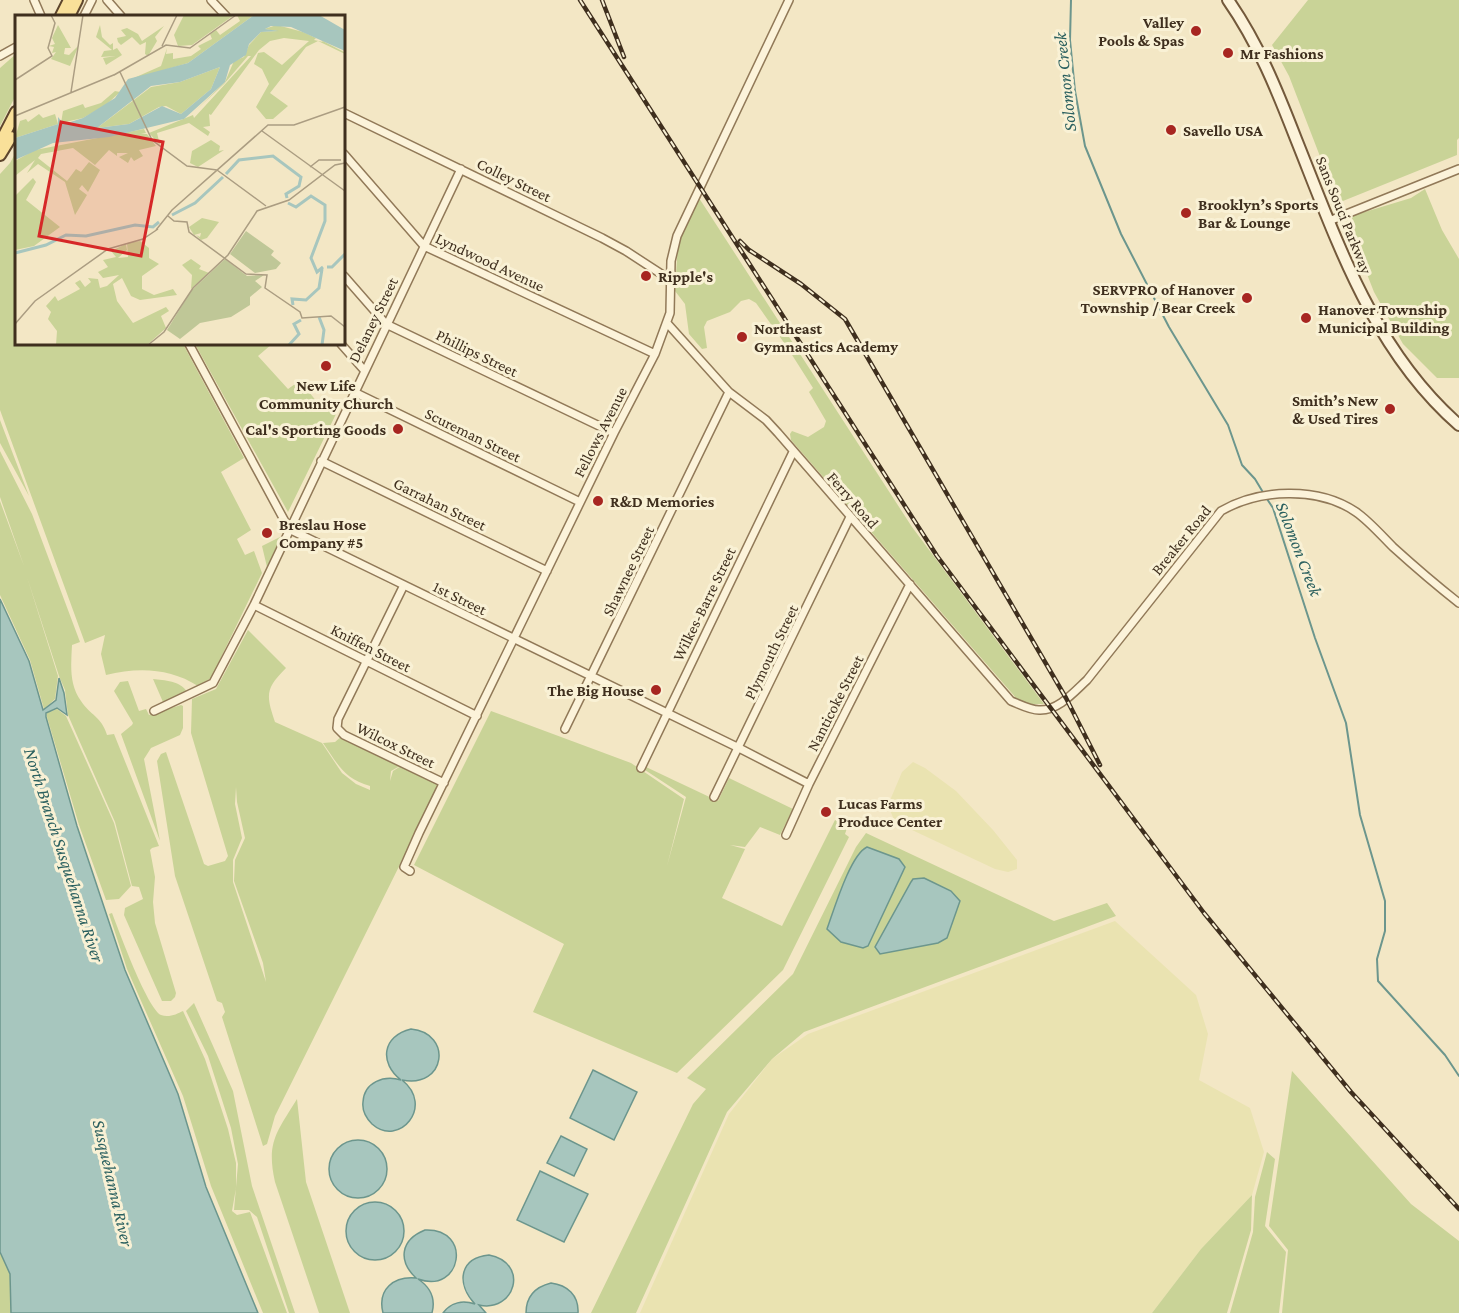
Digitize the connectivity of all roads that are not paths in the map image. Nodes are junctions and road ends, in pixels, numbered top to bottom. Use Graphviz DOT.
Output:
graph roads {
  1 [pos="34,0"];
  2 [pos="69,0"];
  3 [pos="77,0"];
  4 [pos="92,0"];
  5 [pos="107,0"];
  6 [pos="211,0"];
  7 [pos="789,0"];
  8 [pos="1228,0"];
  9 [pos="41,15"];
  10 [pos="62,15"];
  11 [pos="70,15"];
  12 [pos="84,15"];
  13 [pos="120,15"];
  14 [pos="225,15"];
  15 [pos="15,47"];
  16 [pos="0,56"];
  17 [pos="345,113"];
  18 [pos="15,114"];
  19 [pos="15,127"];
  20 [pos="0,143"];
  21 [pos="0,155"];
  22 [pos="345,155"];
  23 [pos="461,169"];
  24 [pos="1459,169"];
  25 [pos="1329,221"];
  26 [pos="424,246"];
  27 [pos="345,277"];
  28 [pos="669,279"];
  29 [pos="667,323"];
  30 [pos="386,324"];
  31 [pos="190,345"];
  32 [pos="342,345"];
  33 [pos="655,354"];
  34 [pos="364,370"];
  35 [pos="354,392"];
  36 [pos="729,392"];
  37 [pos="1456,422"];
  38 [pos="1459,430"];
  39 [pos="614,433"];
  40 [pos="793,452"];
  41 [pos="321,461"];
  42 [pos="580,502"];
  43 [pos="850,517"];
  44 [pos="289,529"];
  45 [pos="547,571"];
  46 [pos="910,584"];
  47 [pos="404,585"];
  48 [pos="1459,603"];
  49 [pos="254,605"];
  50 [pos="514,639"];
  51 [pos="366,661"];
  52 [pos="592,676"];
  53 [pos="1011,701"];
  54 [pos="154,711"];
  55 [pos="666,714"];
  56 [pos="477,716"];
  57 [pos="565,729"];
  58 [pos="739,748"];
  59 [pos="641,768"];
  60 [pos="444,783"];
  61 [pos="809,784"];
  62 [pos="714,797"];
  63 [pos="786,835"];
  64 [pos="407,869"];
  1 -- 9 [label="street"];
  2 -- 10 [label="main road"];
  3 -- 11 [label="main road"];
  4 -- 12 [label="street"];
  5 -- 13 [label="street"];
  6 -- 14 [label="street"];
  7 -- 28 [label="street, Fellows Avenue"];
  8 -- 25 [label="main road, Sans Souci Parkway"];
  15 -- 16 [label="street"];
  17 -- 23 [label="street, Colley Street"];
  18 -- 20 [label="main road"];
  19 -- 21 [label="main road"];
  22 -- 26 [label="street, Lyndwood Avenue"];
  23 -- 26 [label="street, Delaney Street"];
  23 -- 28 [label="street, Colley Street"];
  24 -- 25 [label="street"];
  25 -- 37 [label="main road, Sans Souci Parkway"];
  26 -- 30 [label="street, Delaney Street"];
  26 -- 33 [label="street, Lyndwood Avenue"];
  27 -- 30 [label="street, Phillips Street"];
  28 -- 29 [label="street, Fellows Avenue"];
  29 -- 33 [label="street, Fellows Avenue"];
  29 -- 36 [label="street, Ferry Road"];
  30 -- 34 [label="street, Delaney Street"];
  30 -- 39 [label="street, Phillips Street"];
  31 -- 44 [label="street"];
  32 -- 34 [label="street"];
  33 -- 39 [label="street, Fellows Avenue"];
  34 -- 35 [label="street, Delaney Street"];
  35 -- 41 [label="street, Delaney Street"];
  35 -- 42 [label="street, Scureman Street"];
  36 -- 40 [label="street, Ferry Road"];
  36 -- 52 [label="street, Shawnee Street"];
  37 -- 38 [label="street"];
  39 -- 42 [label="street, Fellows Avenue"];
  40 -- 43 [label="street, Ferry Road"];
  40 -- 55 [label="street, Wilkes-Barre Street"];
  41 -- 44 [label="street, Delaney Street"];
  41 -- 45 [label="street, Garrahan Street"];
  42 -- 45 [label="street, Fellows Avenue"];
  43 -- 46 [label="street, Ferry Road"];
  43 -- 58 [label="street, Plymouth Street"];
  44 -- 47 [label="street, 1st Street"];
  44 -- 49 [label="street, Delaney Street"];
  45 -- 50 [label="street, Fellows Avenue"];
  46 -- 53 [label="street, Ferry Road"];
  46 -- 61 [label="street, Nanticoke Street"];
  47 -- 50 [label="street, 1st Street"];
  47 -- 51 [label="street"];
  48 -- 53 [label="street, Breaker Road"];
  49 -- 51 [label="street, Kniffen Street"];
  49 -- 54 [label="street, Delaney Street"];
  50 -- 52 [label="street, 1st Street"];
  50 -- 56 [label="street, Fellows Avenue"];
  51 -- 56 [label="street, Kniffen Street"];
  51 -- 60 [label="street, Wilcox Street"];
  52 -- 55 [label="street, 1st Street"];
  52 -- 57 [label="street, Shawnee Street"];
  55 -- 58 [label="street, 1st Street"];
  55 -- 59 [label="street, Wilkes-Barre Street"];
  56 -- 60 [label="street, Fellows Avenue"];
  58 -- 61 [label="street, 1st Street"];
  58 -- 62 [label="street, Plymouth Street"];
  60 -- 64 [label="street, Fellows Avenue"];
  61 -- 63 [label="street, Nanticoke Street"];
}
